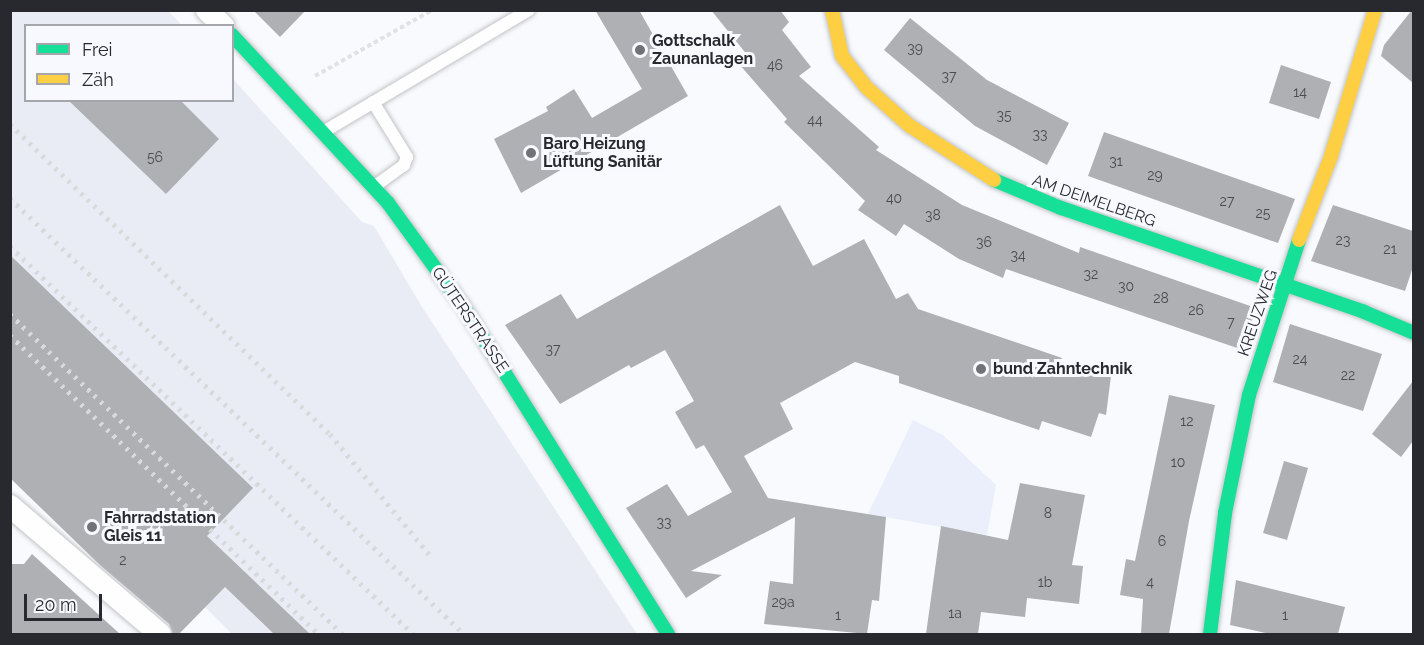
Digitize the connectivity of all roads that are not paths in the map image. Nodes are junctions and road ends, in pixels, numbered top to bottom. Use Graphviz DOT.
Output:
graph roads {
  1 [pos="207,10"];
  2 [pos="529,10"];
  3 [pos="832,10"];
  4 [pos="1375,10"];
  5 [pos="221,24"];
  6 [pos="234,37"];
  7 [pos="373,102"];
  8 [pos="325,131"];
  9 [pos="375,187"];
  10 [pos="1283,283"];
  11 [pos="1413,333"];
  12 [pos="10,506"];
  13 [pos="160,634"];
  14 [pos="668,634"];
  15 [pos="1210,634"];
  1 -- 5 [label="street"];
  2 -- 7 [label="lane"];
  3 -- 10 [label="street, AM DEIMELBERG"];
  4 -- 10 [label="street, KREUZWEG"];
  6 -- 8 [label="street, GÜTERSTRASSE"];
  7 -- 8 [label="lane"];
  7 -- 9 [label="lane"];
  8 -- 9 [label="street, GÜTERSTRASSE"];
  9 -- 14 [label="street, GÜTERSTRASSE"];
  10 -- 11 [label="street, AM DEIMELBERG"];
  10 -- 15 [label="street, KREUZWEG"];
  12 -- 13 [label="street"];
}
